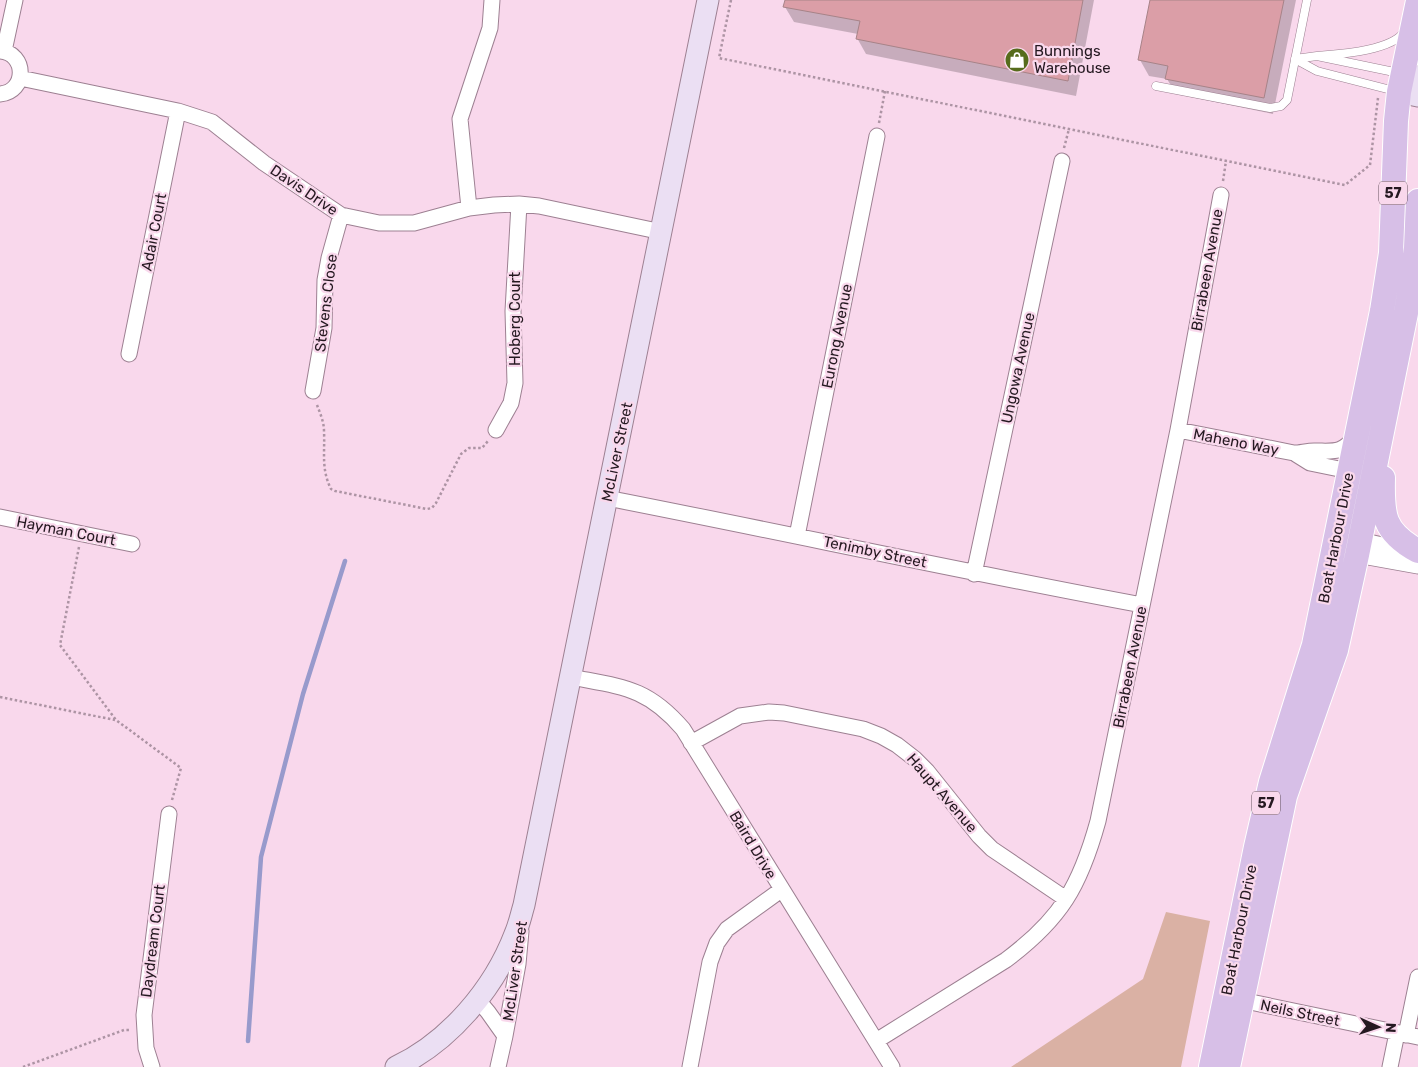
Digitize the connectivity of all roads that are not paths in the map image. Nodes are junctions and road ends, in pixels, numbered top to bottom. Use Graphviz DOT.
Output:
graph roads {
  1 [pos="15,0"];
  2 [pos="492,0"];
  3 [pos="708,0"];
  4 [pos="1307,0"];
  5 [pos="1417,5"];
  6 [pos="2,51"];
  7 [pos="1317,56"];
  8 [pos="1295,59"];
  9 [pos="20,78"];
  10 [pos="1404,85"];
  11 [pos="1156,86"];
  12 [pos="0,94"];
  13 [pos="178,110"];
  14 [pos="877,136"];
  15 [pos="1062,162"];
  16 [pos="1221,195"];
  17 [pos="1418,201"];
  18 [pos="519,204"];
  19 [pos="469,208"];
  20 [pos="341,215"];
  21 [pos="662,232"];
  22 [pos="129,354"];
  23 [pos="1396,363"];
  24 [pos="313,391"];
  25 [pos="1383,429"];
  26 [pos="496,430"];
  27 [pos="1178,430"];
  28 [pos="1357,435"];
  29 [pos="1294,453"];
  30 [pos="1350,471"];
  31 [pos="607,498"];
  32 [pos="0,517"];
  33 [pos="797,536"];
  34 [pos="1335,542"];
  35 [pos="132,544"];
  36 [pos="1359,547"];
  37 [pos="1418,552"];
  38 [pos="1418,566"];
  39 [pos="974,574"];
  40 [pos="1142,605"];
  41 [pos="571,677"];
  42 [pos="691,743"];
  43 [pos="168,814"];
  44 [pos="781,890"];
  45 [pos="1066,899"];
  46 [pos="524,905"];
  47 [pos="1418,977"];
  48 [pos="477,1000"];
  49 [pos="1241,1000"];
  50 [pos="1407,1035"];
  51 [pos="505,1036"];
  52 [pos="876,1041"];
  53 [pos="152,1067"];
  54 [pos="396,1067"];
  55 [pos="498,1067"];
  56 [pos="690,1067"];
  57 [pos="892,1067"];
  58 [pos="1211,1067"];
  59 [pos="1228,1067"];
  60 [pos="1390,1067"];
  1 -- 6 [label="street"];
  2 -- 19 [label="street"];
  3 -- 21 [label="street, McLiver Street"];
  4 -- 8 [label="lane"];
  5 -- 7 [label="lane"];
  5 -- 10 [label="main road, Boat Harbour Drive / 57"];
  6 -- 9 [label="street"];
  7 -- 8 [label="lane"];
  7 -- 10 [label="lane"];
  8 -- 10 [label="lane"];
  8 -- 11 [label="lane"];
  9 -- 12 [label="street"];
  9 -- 13 [label="street, Davis Drive"];
  10 -- 28 [label="main road, Boat Harbour Drive / 57"];
  13 -- 20 [label="street, Davis Drive"];
  13 -- 22 [label="street, Adair Court"];
  14 -- 33 [label="street, Eurong Avenue"];
  15 -- 39 [label="street, Ungowa Avenue"];
  16 -- 27 [label="street, Birrabeen Avenue"];
  17 -- 23 [label="main road, Boat Harbour Drive / 57"];
  18 -- 19 [label="street, Davis Drive"];
  18 -- 21 [label="street, Davis Drive"];
  18 -- 26 [label="street, Hoberg Court"];
  19 -- 20 [label="street, Davis Drive"];
  20 -- 24 [label="street, Stevens Close"];
  21 -- 31 [label="street, McLiver Street"];
  23 -- 25 [label="main road, Boat Harbour Drive / 57"];
  23 -- 30 [label="main road"];
  25 -- 36 [label="main road, Boat Harbour Drive / 57"];
  25 -- 37 [label="main road"];
  27 -- 29 [label="street, Maheno Way"];
  27 -- 40 [label="street, Birrabeen Avenue"];
  28 -- 29 [label="street, Maheno Way"];
  28 -- 30 [label="main road, Boat Harbour Drive / 57"];
  29 -- 30 [label="street, Maheno Way"];
  30 -- 34 [label="main road, Boat Harbour Drive / 57"];
  31 -- 33 [label="street, Tenimby Street"];
  31 -- 41 [label="street, McLiver Street"];
  32 -- 35 [label="street, Hayman Court"];
  33 -- 39 [label="street, Tenimby Street"];
  34 -- 36 [label="street"];
  34 -- 58 [label="main road, Boat Harbour Drive / 57"];
  36 -- 37 [label="street"];
  36 -- 38 [label="street"];
  36 -- 49 [label="main road, Boat Harbour Drive / 57"];
  39 -- 40 [label="street, Tenimby Street"];
  40 -- 45 [label="street, Birrabeen Avenue"];
  41 -- 42 [label="street, Baird Drive"];
  41 -- 46 [label="street, McLiver Street"];
  42 -- 44 [label="street, Baird Drive"];
  42 -- 45 [label="street, Haupt Avenue"];
  43 -- 53 [label="street, Daydream Court"];
  44 -- 52 [label="street, Baird Drive"];
  44 -- 56 [label="street"];
  45 -- 52 [label="street, Birrabeen Avenue"];
  46 -- 48 [label="street, McLiver Street"];
  46 -- 51 [label="street, McLiver Street"];
  47 -- 50 [label="street"];
  48 -- 51 [label="street, McLiver Street"];
  48 -- 54 [label="street"];
  49 -- 50 [label="street, Neils Street"];
  49 -- 59 [label="main road, Boat Harbour Drive / 57"];
  50 -- 60 [label="street"];
  51 -- 55 [label="street, McLiver Street"];
  52 -- 57 [label="street, Baird Drive"];
}
